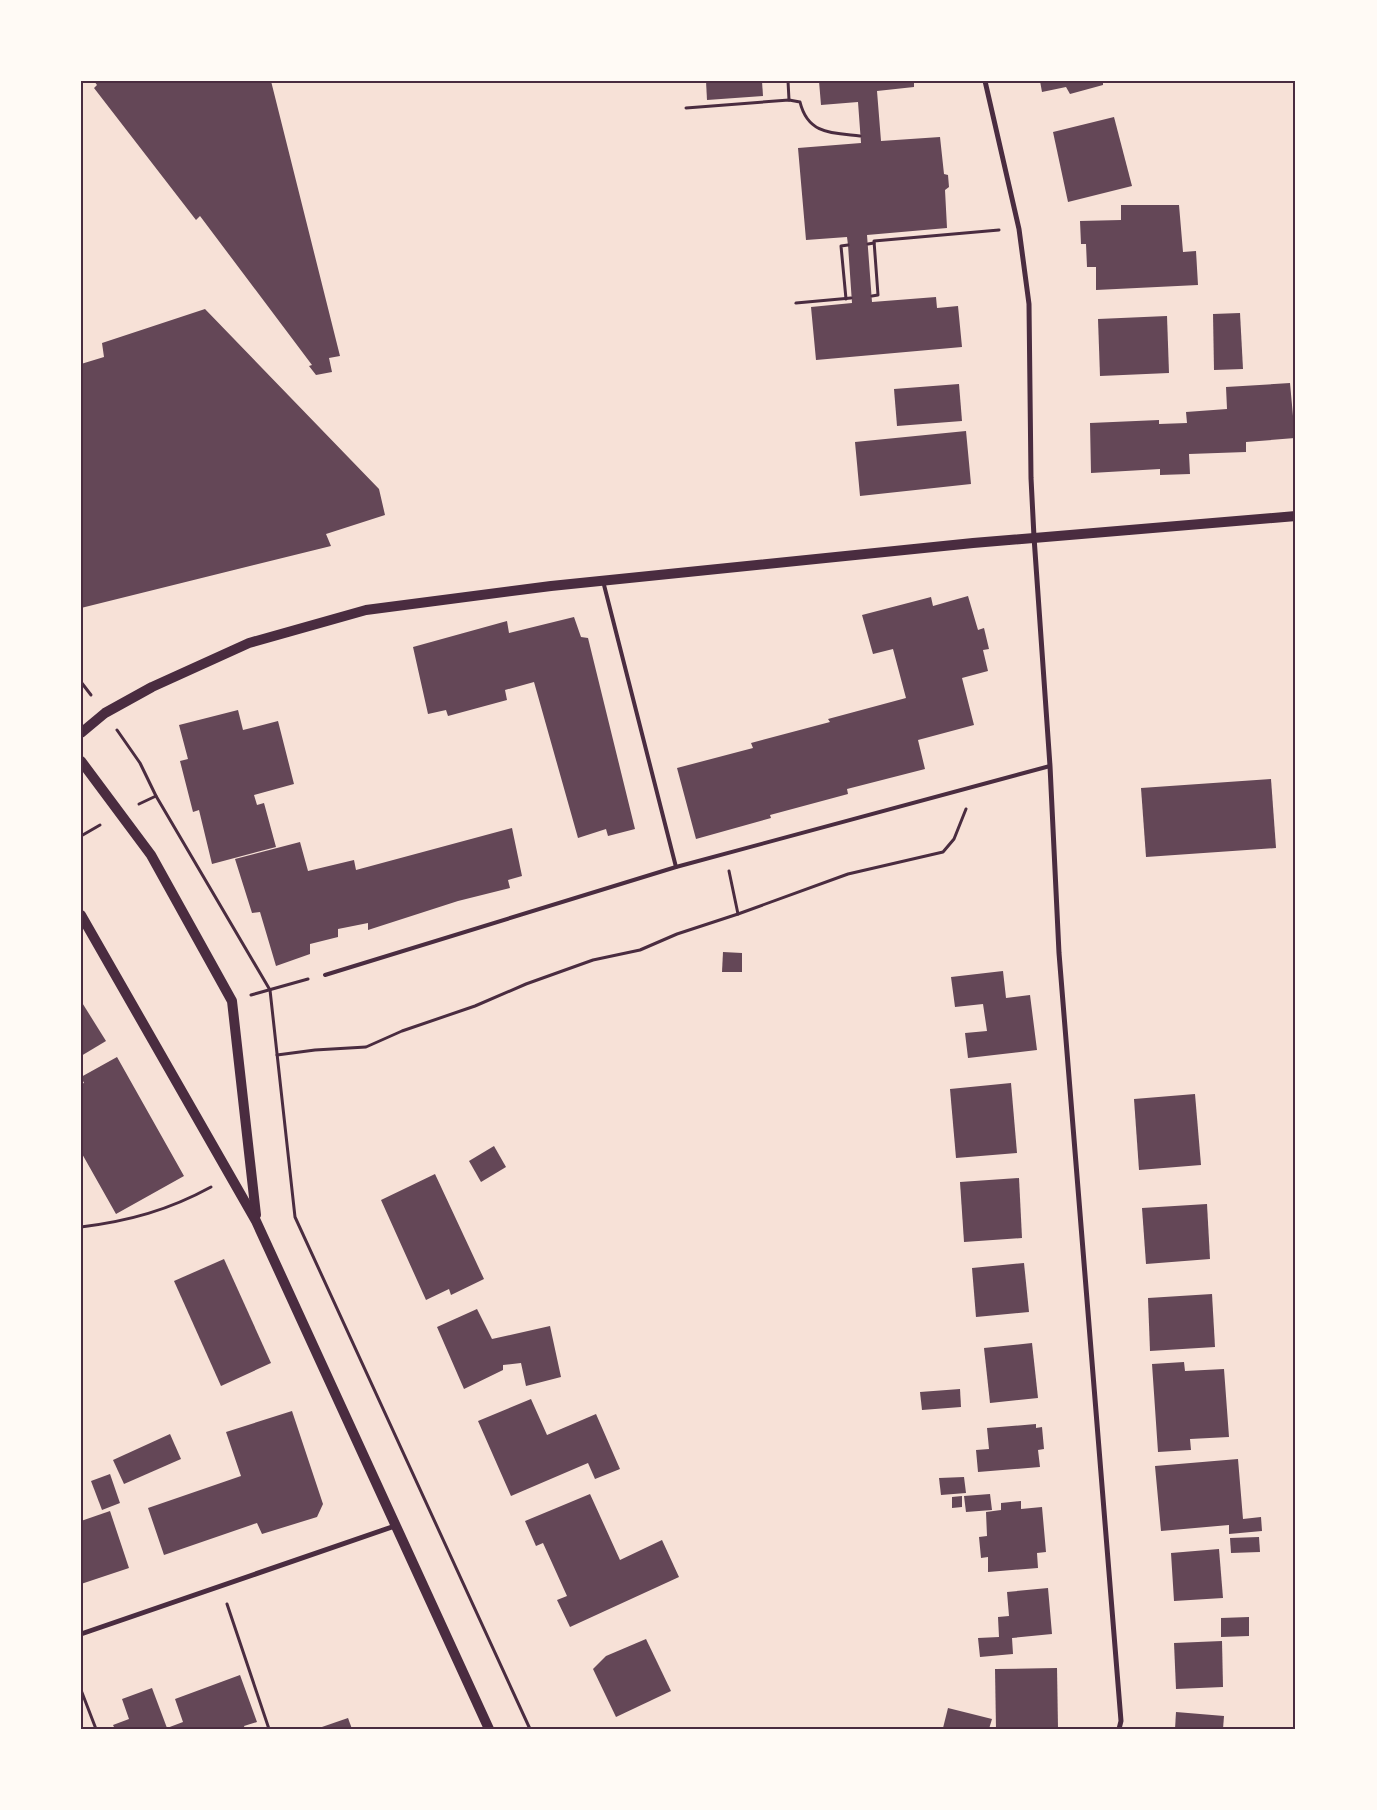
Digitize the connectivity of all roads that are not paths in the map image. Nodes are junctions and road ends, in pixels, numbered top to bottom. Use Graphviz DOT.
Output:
graph roads {
  1 [pos="985,81"];
  2 [pos="1296,516"];
  3 [pos="1034,537"];
  4 [pos="603,581"];
  5 [pos="81,733"];
  6 [pos="81,761"];
  7 [pos="1050,766"];
  8 [pos="676,866"];
  9 [pos="81,915"];
  10 [pos="325,975"];
  11 [pos="256,1221"];
  12 [pos="395,1526"];
  13 [pos="81,1634"];
  14 [pos="489,1729"];
  15 [pos="1119,1729"];
  1 -- 3 [label="street"];
  2 -- 3 [label="main road"];
  3 -- 4 [label="main road"];
  3 -- 7 [label="street"];
  4 -- 5 [label="main road"];
  4 -- 8 [label="lane"];
  6 -- 11 [label="main road"];
  7 -- 8 [label="lane"];
  7 -- 15 [label="street"];
  8 -- 10 [label="lane"];
  9 -- 11 [label="main road"];
  11 -- 12 [label="main road"];
  12 -- 13 [label="street"];
  12 -- 14 [label="main road"];
}
